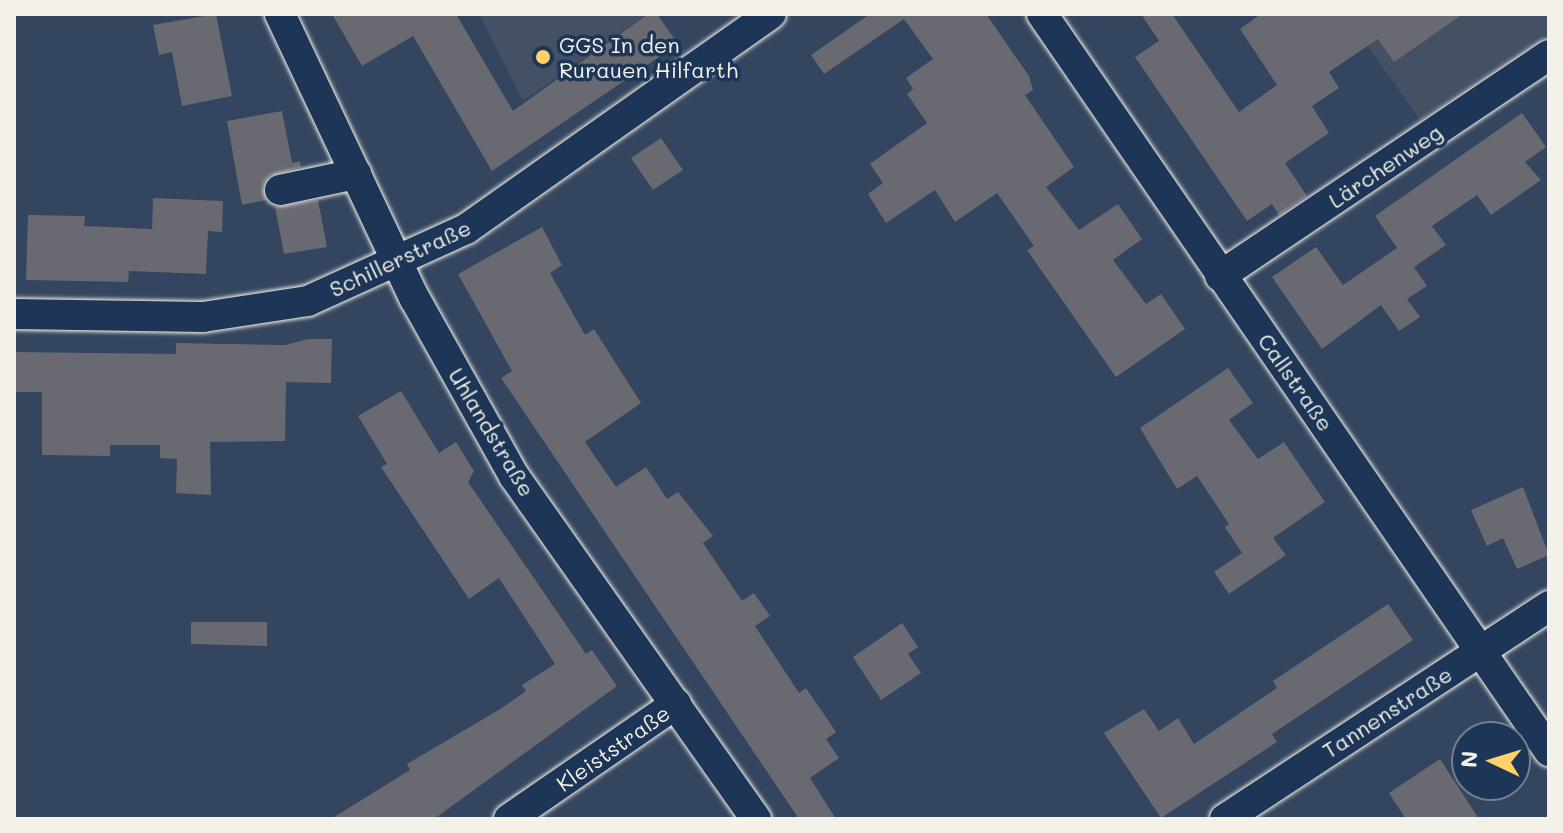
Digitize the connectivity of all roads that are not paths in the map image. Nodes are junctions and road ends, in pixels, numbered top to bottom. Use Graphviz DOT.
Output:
graph roads {
  1 [pos="280,14"];
  2 [pos="771,14"];
  3 [pos="1042,14"];
  4 [pos="1549,55"];
  5 [pos="356,174"];
  6 [pos="280,190"];
  7 [pos="398,259"];
  8 [pos="1220,276"];
  9 [pos="14,314"];
  10 [pos="1549,606"];
  11 [pos="1481,651"];
  12 [pos="676,704"];
  13 [pos="1549,751"];
  14 [pos="509,819"];
  15 [pos="756,819"];
  16 [pos="1225,819"];
  1 -- 5 [label="street, Uhlandstraße"];
  2 -- 7 [label="street, Schillerstraße"];
  3 -- 8 [label="street, Callstraße"];
  4 -- 8 [label="street, Lärchenweg"];
  5 -- 6 [label="street"];
  5 -- 7 [label="street, Uhlandstraße"];
  7 -- 9 [label="street, Schillerstraße"];
  7 -- 12 [label="street, Uhlandstraße"];
  8 -- 11 [label="street, Callstraße"];
  10 -- 11 [label="street, Tannenstraße"];
  11 -- 13 [label="street, Callstraße"];
  11 -- 16 [label="street, Tannenstraße"];
  12 -- 14 [label="street, Kleiststraße"];
  12 -- 15 [label="street, Uhlandstraße"];
}
